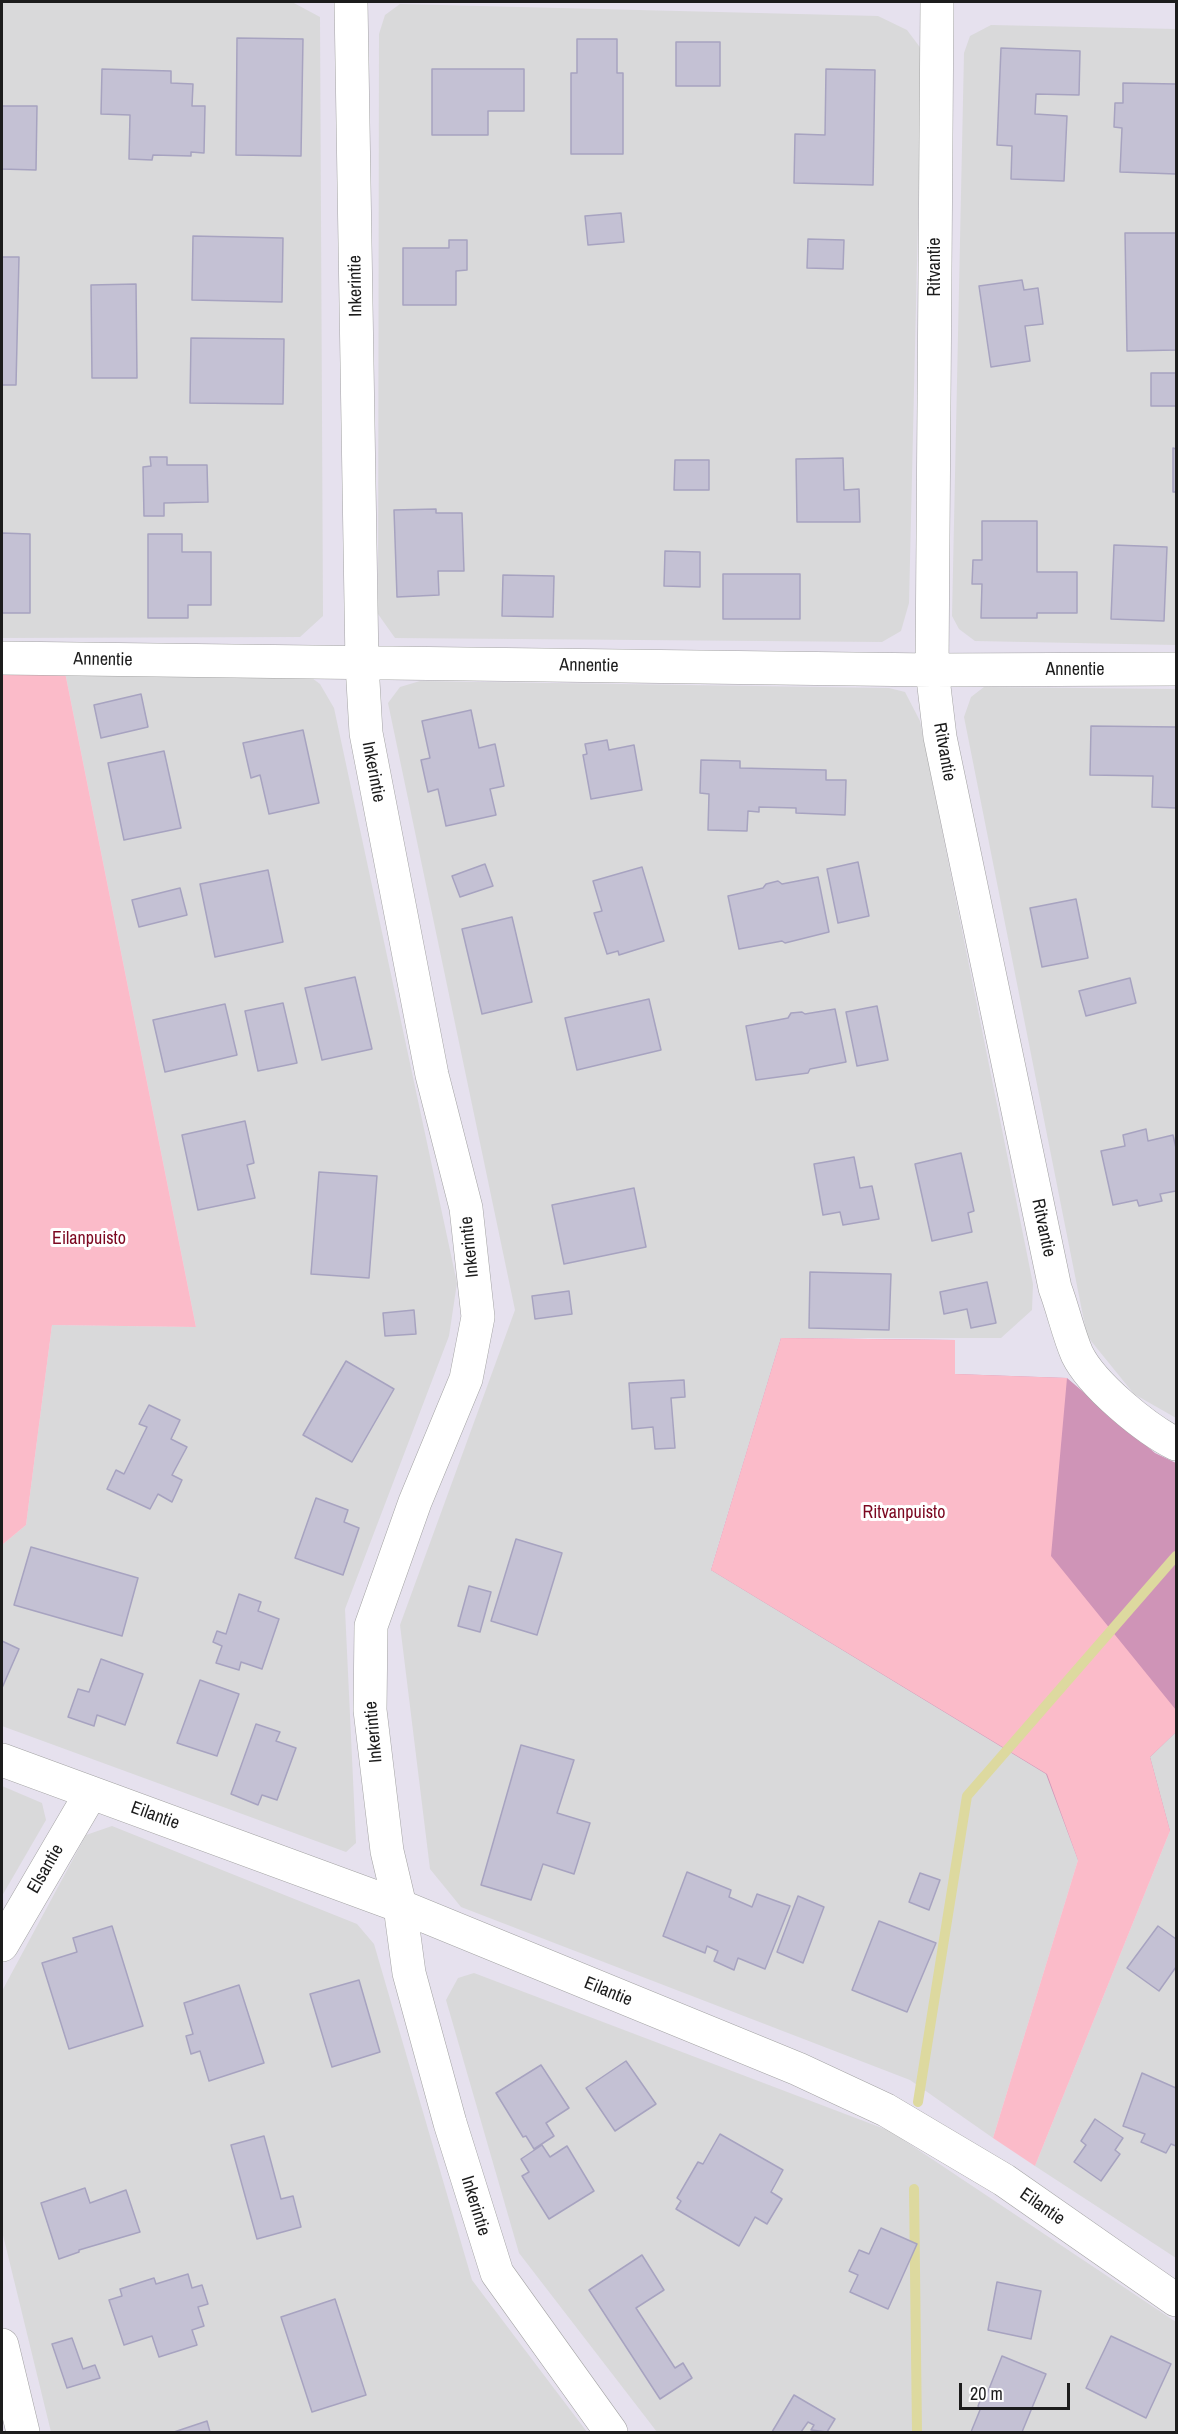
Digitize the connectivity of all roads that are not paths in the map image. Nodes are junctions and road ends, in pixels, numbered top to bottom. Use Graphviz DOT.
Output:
graph roads {
  1 [pos="351,2"];
  2 [pos="937,2"];
  3 [pos="2,658"];
  4 [pos="362,664"];
  5 [pos="1176,669"];
  6 [pos="932,670"];
  7 [pos="1176,1444"];
  8 [pos="2,1760"];
  9 [pos="91,1793"];
  10 [pos="400,1906"];
  11 [pos="2,1945"];
  12 [pos="1176,2300"];
  13 [pos="2,2345"];
  14 [pos="22,2433"];
  15 [pos="611,2433"];
  1 -- 4 [label="street, Inkerintie"];
  2 -- 6 [label="street, Ritvantie"];
  3 -- 4 [label="street, Annentie"];
  4 -- 6 [label="street, Annentie"];
  4 -- 10 [label="street, Inkerintie"];
  5 -- 6 [label="street, Annentie"];
  6 -- 7 [label="street, Ritvantie"];
  8 -- 9 [label="street, Eilantie"];
  9 -- 10 [label="street, Eilantie"];
  9 -- 11 [label="street, Elsantie"];
  10 -- 12 [label="street, Eilantie"];
  10 -- 15 [label="street, Inkerintie"];
  13 -- 14 [label="street"];
}
